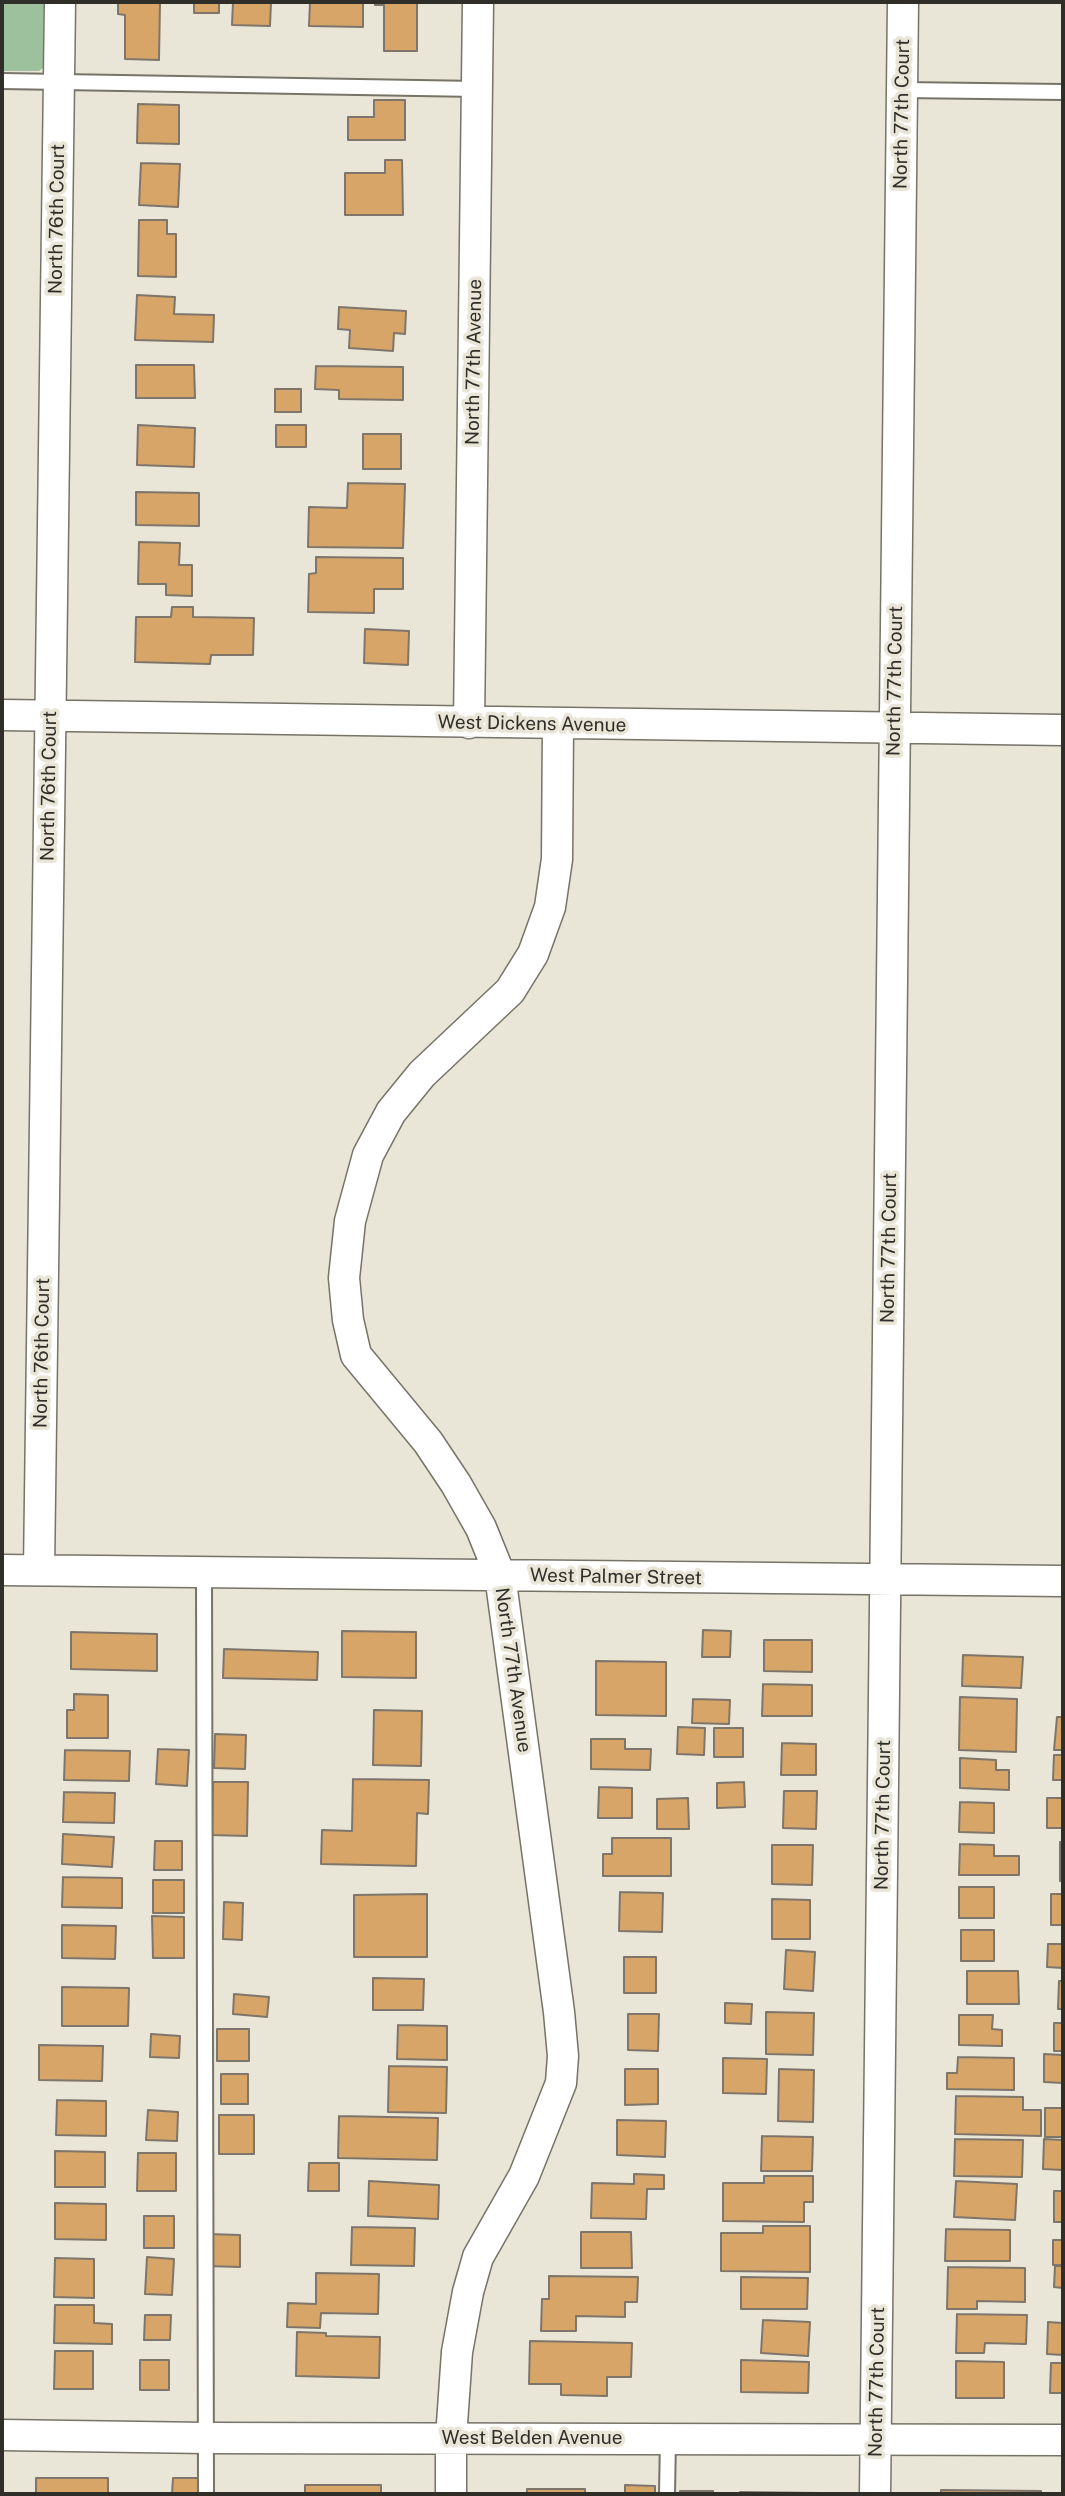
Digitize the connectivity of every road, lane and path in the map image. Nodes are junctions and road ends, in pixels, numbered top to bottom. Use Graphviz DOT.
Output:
graph roads {
  1 [pos="60,2"];
  2 [pos="478,2"];
  3 [pos="903,2"];
  4 [pos="2,81"];
  5 [pos="59,82"];
  6 [pos="477,89"];
  7 [pos="902,90"];
  8 [pos="1063,92"];
  9 [pos="2,715"];
  10 [pos="50,715"];
  11 [pos="470,723"];
  12 [pos="558,724"];
  13 [pos="895,728"];
  14 [pos="1063,730"];
  15 [pos="2,1570"];
  16 [pos="39,1570"];
  17 [pos="204,1572"];
  18 [pos="500,1575"];
  19 [pos="885,1579"];
  20 [pos="1063,1581"];
  21 [pos="2,2435"];
  22 [pos="206,2438"];
  23 [pos="452,2438"];
  24 [pos="668,2438"];
  25 [pos="876,2439"];
  26 [pos="1063,2441"];
  27 [pos="206,2494"];
  28 [pos="451,2494"];
  29 [pos="667,2494"];
  30 [pos="875,2494"];
  1 -- 5 [label="street, North 76th Court"];
  2 -- 6 [label="street, North 77th Avenue"];
  3 -- 7 [label="street, North 77th Court"];
  4 -- 5 [label="lane"];
  5 -- 6 [label="lane"];
  5 -- 10 [label="street, North 76th Court"];
  6 -- 11 [label="street, North 77th Avenue"];
  7 -- 8 [label="lane"];
  7 -- 13 [label="street, North 77th Court"];
  9 -- 10 [label="street, West Dickens Avenue"];
  10 -- 11 [label="street, West Dickens Avenue"];
  10 -- 16 [label="street, North 76th Court"];
  11 -- 12 [label="street, West Dickens Avenue"];
  12 -- 13 [label="street, West Dickens Avenue"];
  12 -- 18 [label="street, North 77th Avenue"];
  13 -- 14 [label="street, West Dickens Avenue"];
  13 -- 19 [label="street, North 77th Court"];
  15 -- 16 [label="street, West Palmer Street"];
  16 -- 17 [label="street, West Palmer Street"];
  17 -- 18 [label="street, West Palmer Street"];
  17 -- 22 [label="lane"];
  18 -- 19 [label="street, West Palmer Street"];
  18 -- 23 [label="street, North 77th Avenue"];
  19 -- 20 [label="street, West Palmer Street"];
  19 -- 25 [label="street, North 77th Court"];
  21 -- 22 [label="street, West Belden Avenue"];
  22 -- 23 [label="street, West Belden Avenue"];
  22 -- 27 [label="lane"];
  23 -- 24 [label="street, West Belden Avenue"];
  23 -- 28 [label="street, North 77th Avenue"];
  24 -- 25 [label="street, West Belden Avenue"];
  24 -- 29 [label="lane"];
  25 -- 26 [label="street, West Belden Avenue"];
  25 -- 30 [label="street, North 77th Court"];
}
